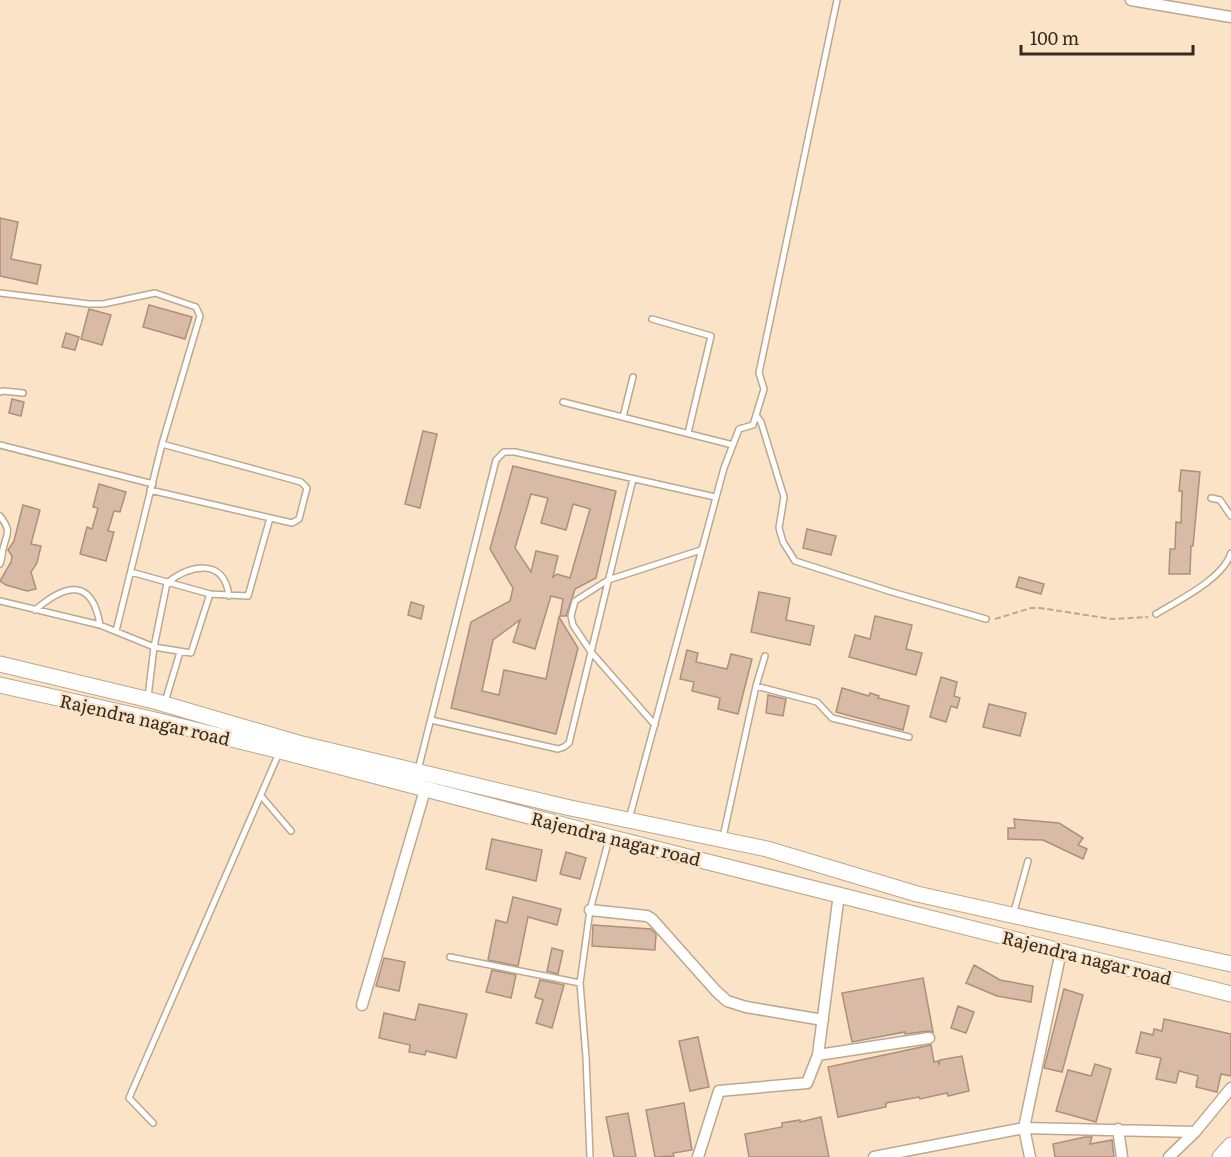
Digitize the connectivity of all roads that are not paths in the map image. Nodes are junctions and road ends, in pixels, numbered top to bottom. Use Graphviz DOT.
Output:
graph roads {
  1 [pos="837,0"];
  2 [pos="1138,1"];
  3 [pos="1231,17"];
  4 [pos="0,293"];
  5 [pos="652,319"];
  6 [pos="633,377"];
  7 [pos="0,392"];
  8 [pos="23,393"];
  9 [pos="563,402"];
  10 [pos="756,415"];
  11 [pos="623,417"];
  12 [pos="688,433"];
  13 [pos="162,444"];
  14 [pos="0,445"];
  15 [pos="733,445"];
  16 [pos="633,479"];
  17 [pos="152,487"];
  18 [pos="715,498"];
  19 [pos="1211,498"];
  20 [pos="0,516"];
  21 [pos="1231,516"];
  22 [pos="270,518"];
  23 [pos="701,550"];
  24 [pos="1231,553"];
  25 [pos="0,564"];
  26 [pos="130,572"];
  27 [pos="608,580"];
  28 [pos="167,583"];
  29 [pos="210,594"];
  30 [pos="229,596"];
  31 [pos="0,601"];
  32 [pos="35,610"];
  33 [pos="1156,614"];
  34 [pos="986,619"];
  35 [pos="100,625"];
  36 [pos="116,631"];
  37 [pos="154,647"];
  38 [pos="180,652"];
  39 [pos="591,652"];
  40 [pos="765,656"];
  41 [pos="0,664"];
  42 [pos="0,686"];
  43 [pos="756,686"];
  44 [pos="148,699"];
  45 [pos="164,704"];
  46 [pos="431,720"];
  47 [pos="655,724"];
  48 [pos="909,737"];
  49 [pos="280,751"];
  50 [pos="418,771"];
  51 [pos="425,790"];
  52 [pos="262,797"];
  53 [pos="566,807"];
  54 [pos="628,821"];
  55 [pos="562,824"];
  56 [pos="291,831"];
  57 [pos="609,837"];
  58 [pos="723,838"];
  59 [pos="1028,861"];
  60 [pos="839,894"];
  61 [pos="590,910"];
  62 [pos="1012,916"];
  63 [pos="1062,951"];
  64 [pos="450,957"];
  65 [pos="1231,964"];
  66 [pos="580,983"];
  67 [pos="1231,994"];
  68 [pos="363,1005"];
  69 [pos="823,1020"];
  70 [pos="929,1038"];
  71 [pos="818,1055"];
  72 [pos="1231,1088"];
  73 [pos="153,1123"];
  74 [pos="1024,1128"];
  75 [pos="1118,1129"];
  76 [pos="1195,1132"];
  77 [pos="1231,1145"];
  78 [pos="590,1157"];
  79 [pos="698,1157"];
  80 [pos="874,1157"];
  81 [pos="1030,1157"];
  82 [pos="1122,1157"];
  83 [pos="1169,1157"];
  84 [pos="1220,1157"];
  1 -- 10 [label="lane"];
  2 -- 3 [label="street"];
  4 -- 13 [label="lane"];
  5 -- 12 [label="lane"];
  6 -- 11 [label="lane"];
  7 -- 8 [label="lane"];
  9 -- 11 [label="lane"];
  10 -- 15 [label="lane"];
  10 -- 34 [label="lane"];
  11 -- 12 [label="lane"];
  12 -- 15 [label="lane"];
  13 -- 17 [label="lane"];
  13 -- 22 [label="lane"];
  14 -- 17 [label="lane"];
  15 -- 18 [label="lane"];
  16 -- 18 [label="lane"];
  16 -- 27 [label="lane"];
  16 -- 46 [label="lane"];
  17 -- 22 [label="lane"];
  17 -- 26 [label="lane"];
  18 -- 23 [label="lane"];
  19 -- 21 [label="lane"];
  20 -- 25 [label="lane"];
  22 -- 30 [label="lane"];
  23 -- 27 [label="lane"];
  23 -- 47 [label="lane"];
  24 -- 33 [label="lane"];
  26 -- 28 [label="lane"];
  26 -- 36 [label="lane"];
  27 -- 39 [label="lane"];
  27 -- 39 [label="lane"];
  28 -- 29 [label="lane"];
  28 -- 30 [label="lane"];
  28 -- 37 [label="lane"];
  29 -- 30 [label="lane"];
  29 -- 38 [label="lane"];
  31 -- 32 [label="lane"];
  32 -- 35 [label="lane"];
  32 -- 35 [label="lane"];
  35 -- 36 [label="lane"];
  36 -- 37 [label="lane"];
  37 -- 38 [label="lane"];
  37 -- 44 [label="lane"];
  38 -- 45 [label="lane"];
  39 -- 46 [label="lane"];
  39 -- 47 [label="lane"];
  40 -- 43 [label="lane"];
  41 -- 44 [label="main road, Rajendra nagar road"];
  42 -- 49 [label="main road, Rajendra nagar road"];
  43 -- 48 [label="lane"];
  43 -- 58 [label="lane"];
  44 -- 45 [label="main road, Rajendra nagar road"];
  45 -- 50 [label="main road, Rajendra nagar road"];
  46 -- 50 [label="lane"];
  47 -- 54 [label="lane"];
  49 -- 51 [label="main road, Rajendra nagar road"];
  49 -- 52 [label="lane"];
  50 -- 53 [label="main road, Rajendra nagar road"];
  51 -- 55 [label="main road, Rajendra nagar road"];
  51 -- 68 [label="street"];
  52 -- 56 [label="lane"];
  52 -- 73 [label="lane"];
  53 -- 54 [label="main road, Rajendra nagar road"];
  53 -- 55 [label="main road"];
  54 -- 58 [label="main road, Rajendra nagar road"];
  55 -- 57 [label="main road, Rajendra nagar road"];
  57 -- 60 [label="main road, Rajendra nagar road"];
  57 -- 61 [label="lane"];
  58 -- 62 [label="main road, Rajendra nagar road"];
  59 -- 62 [label="lane"];
  60 -- 63 [label="main road, Rajendra nagar road"];
  60 -- 69 [label="street"];
  61 -- 66 [label="lane"];
  61 -- 69 [label="street"];
  62 -- 65 [label="main road, Rajendra nagar road"];
  63 -- 67 [label="main road, Rajendra nagar road"];
  63 -- 74 [label="street"];
  64 -- 66 [label="lane"];
  66 -- 78 [label="lane"];
  69 -- 71 [label="street"];
  70 -- 71 [label="street"];
  71 -- 79 [label="street"];
  72 -- 76 [label="street"];
  74 -- 75 [label="street"];
  74 -- 80 [label="street"];
  74 -- 81 [label="street"];
  75 -- 76 [label="street"];
  75 -- 82 [label="street"];
  76 -- 83 [label="street"];
  77 -- 84 [label="main road"];
}
